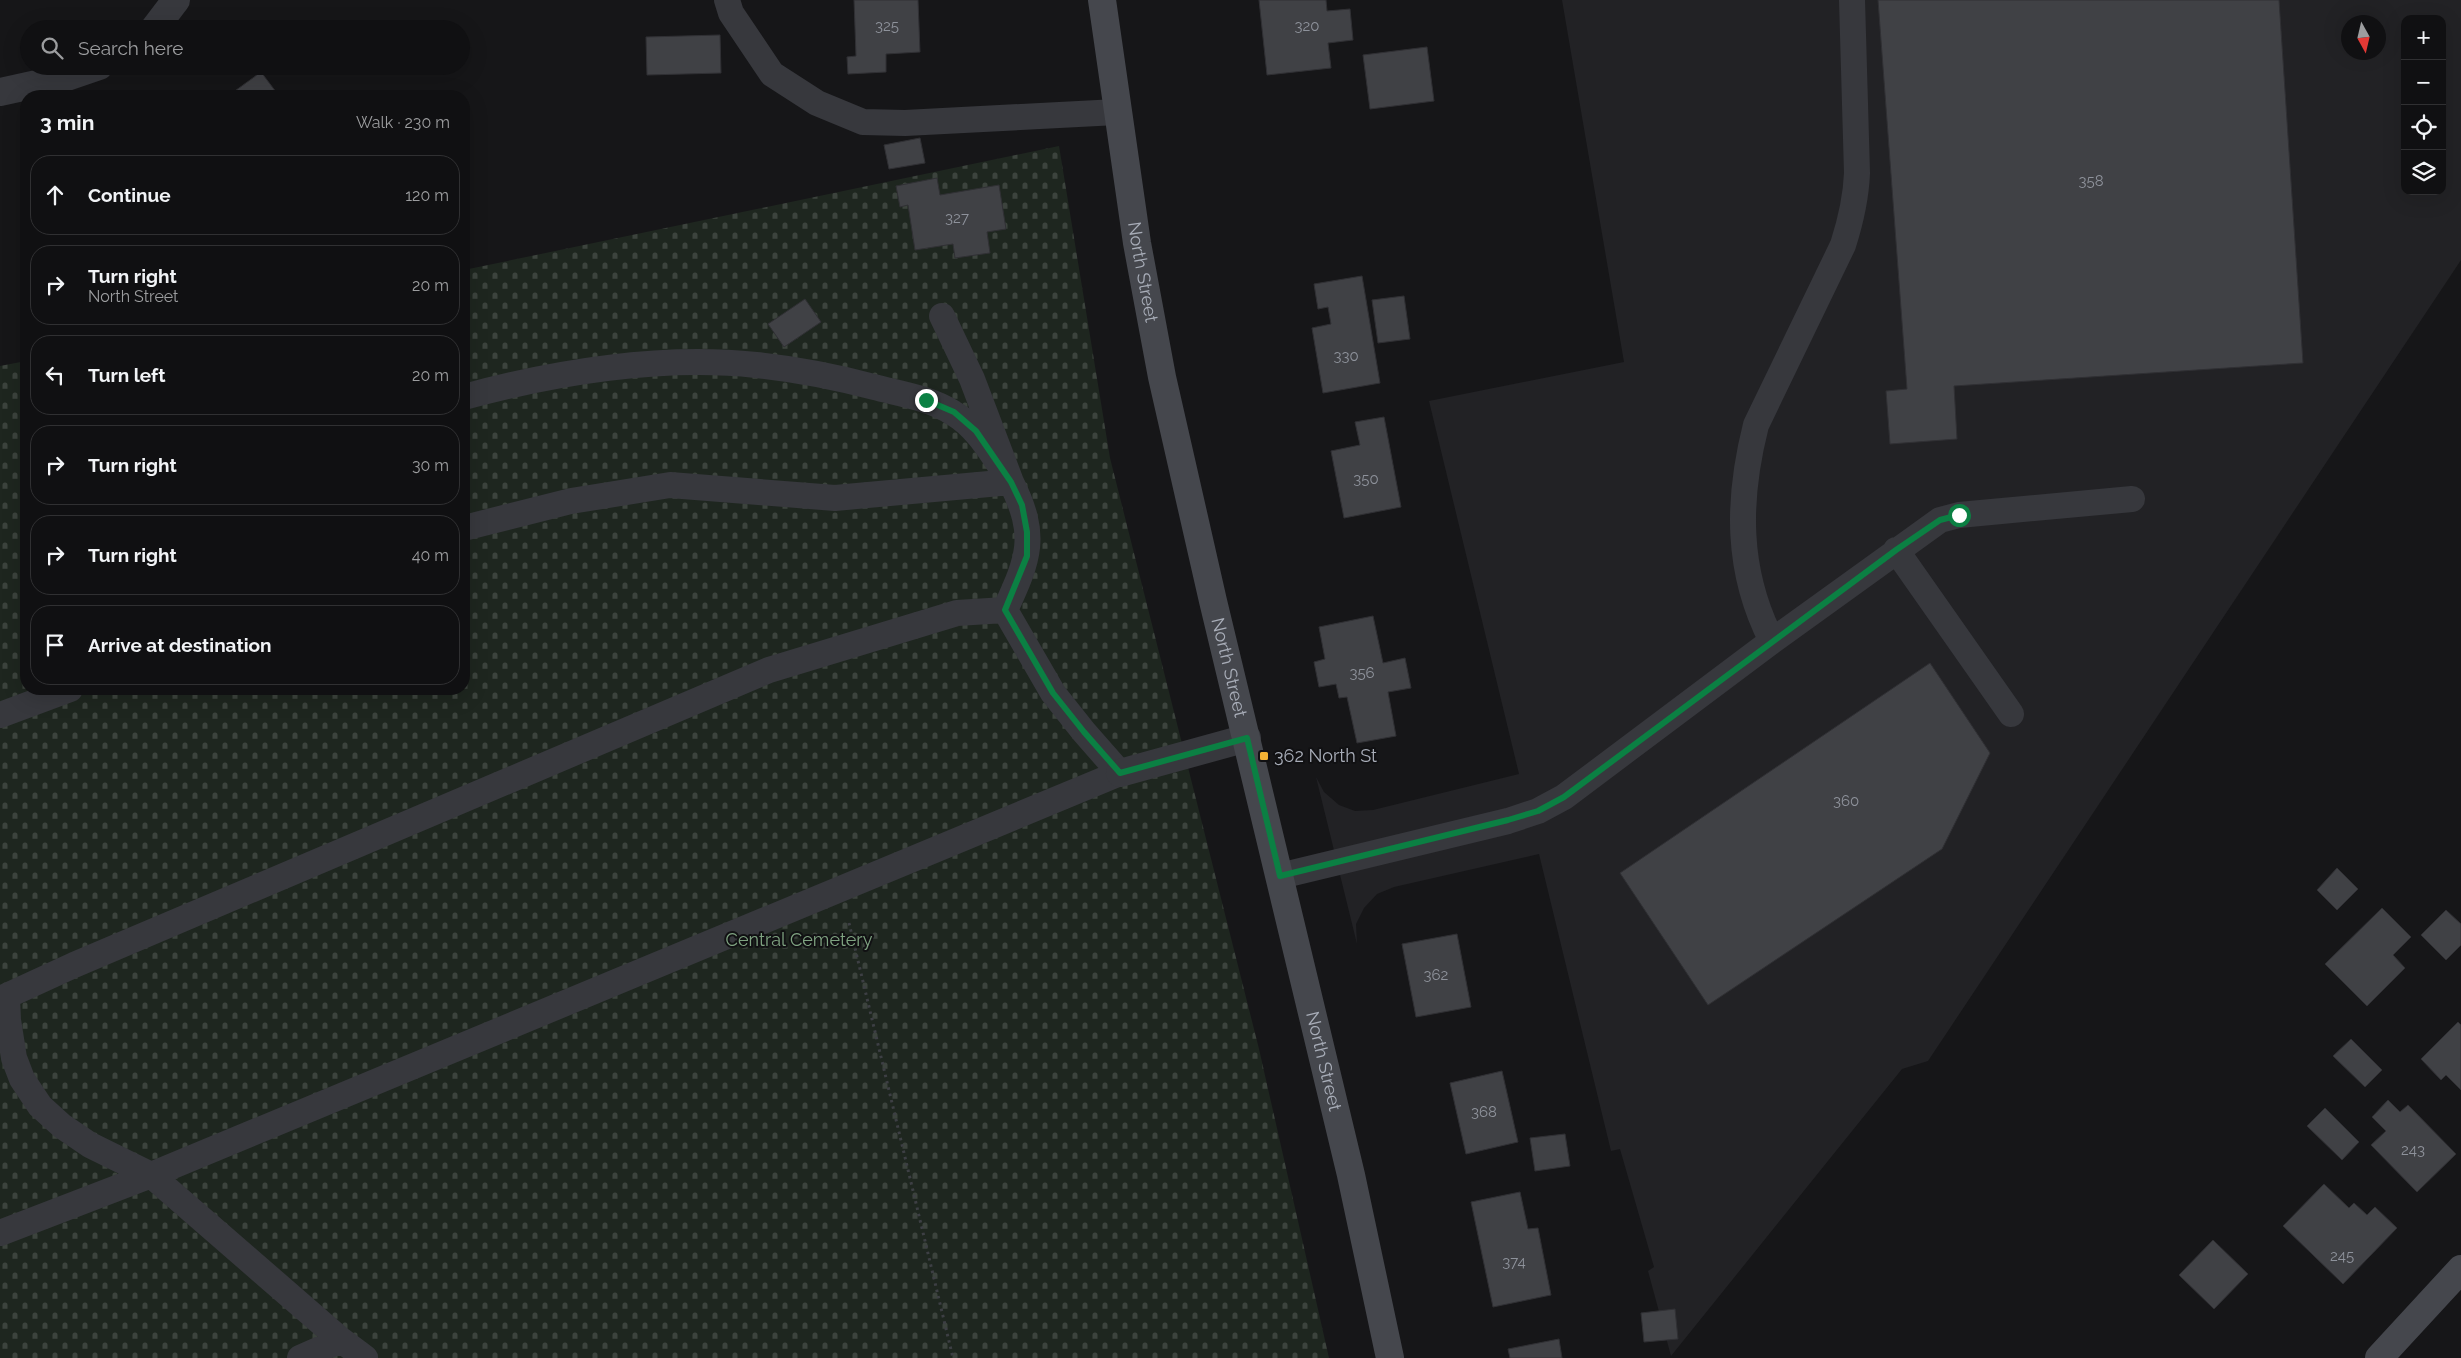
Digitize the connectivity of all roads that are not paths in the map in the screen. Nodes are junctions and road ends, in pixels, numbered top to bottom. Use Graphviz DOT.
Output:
graph roads {
  1 [pos="176,0"];
  2 [pos="727,0"];
  3 [pos="1102,0"];
  4 [pos="1852,0"];
  5 [pos="161,20"];
  6 [pos="73,75"];
  7 [pos="0,92"];
  8 [pos="1117,112"];
  9 [pos="942,316"];
  10 [pos="470,395"];
  11 [pos="1011,482"];
  12 [pos="2132,499"];
  13 [pos="470,526"];
  14 [pos="1896,550"];
  15 [pos="1005,610"];
  16 [pos="1772,641"];
  17 [pos="54,695"];
  18 [pos="2011,714"];
  19 [pos="0,715"];
  20 [pos="1247,738"];
  21 [pos="1120,773"];
  22 [pos="1280,876"];
  23 [pos="4,997"];
  24 [pos="151,1175"];
  25 [pos="0,1233"];
  26 [pos="2461,1269"];
  27 [pos="341,1340"];
  28 [pos="300,1358"];
  29 [pos="365,1358"];
  30 [pos="1390,1358"];
  31 [pos="2379,1358"];
  1 -- 5 [label="street"];
  2 -- 8 [label="lane"];
  3 -- 8 [label="main road, North Street"];
  4 -- 16 [label="lane"];
  6 -- 7 [label="street"];
  8 -- 20 [label="main road, North Street"];
  9 -- 11 [label="lane"];
  10 -- 11 [label="lane"];
  11 -- 13 [label="lane"];
  11 -- 15 [label="lane"];
  12 -- 14 [label="lane"];
  14 -- 16 [label="lane"];
  14 -- 18 [label="lane"];
  15 -- 21 [label="lane"];
  15 -- 23 [label="lane"];
  16 -- 22 [label="lane"];
  17 -- 19 [label="lane"];
  20 -- 21 [label="street"];
  20 -- 22 [label="main road, North Street"];
  21 -- 24 [label="lane"];
  22 -- 30 [label="main road, North Street"];
  23 -- 24 [label="lane"];
  24 -- 25 [label="lane"];
  24 -- 27 [label="lane"];
  26 -- 31 [label="main road"];
  27 -- 28 [label="lane"];
  27 -- 29 [label="lane"];
}
